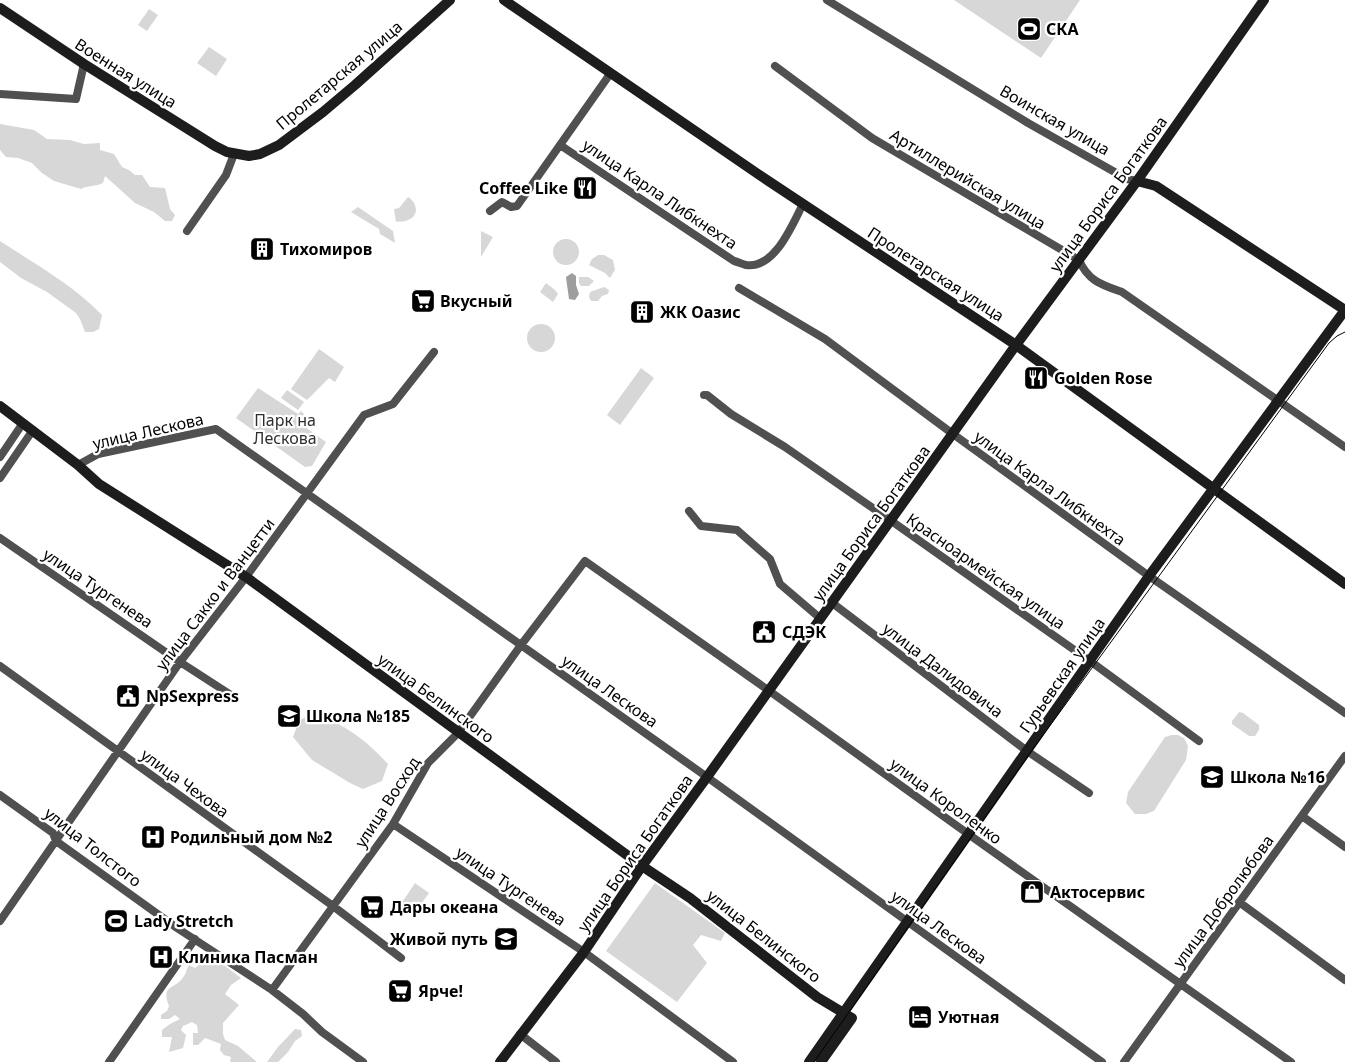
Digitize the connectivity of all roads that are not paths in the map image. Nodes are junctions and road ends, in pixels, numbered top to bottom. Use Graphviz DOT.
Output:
graph roads {
  1 [pos="450,0"];
  2 [pos="504,0"];
  3 [pos="827,0"];
  4 [pos="1264,0"];
  5 [pos="0,8"];
  6 [pos="84,64"];
  7 [pos="775,66"];
  8 [pos="610,74"];
  9 [pos="0,94"];
  10 [pos="560,145"];
  11 [pos="237,154"];
  12 [pos="1137,182"];
  13 [pos="803,204"];
  14 [pos="490,212"];
  15 [pos="187,231"];
  16 [pos="1079,260"];
  17 [pos="739,288"];
  18 [pos="1345,310"];
  19 [pos="1016,345"];
  20 [pos="434,352"];
  21 [pos="704,395"];
  22 [pos="1277,401"];
  23 [pos="0,406"];
  24 [pos="23,423"];
  25 [pos="34,430"];
  26 [pos="953,434"];
  27 [pos="1345,447"];
  28 [pos="0,457"];
  29 [pos="78,465"];
  30 [pos="0,478"];
  31 [pos="1213,489"];
  32 [pos="307,492"];
  33 [pos="689,511"];
  34 [pos="890,520"];
  35 [pos="0,538"];
  36 [pos="585,561"];
  37 [pos="1149,576"];
  38 [pos="246,577"];
  39 [pos="1345,584"];
  40 [pos="831,602"];
  41 [pos="820,619"];
  42 [pos="521,645"];
  43 [pos="180,662"];
  44 [pos="1090,662"];
  45 [pos="0,666"];
  46 [pos="768,690"];
  47 [pos="231,695"];
  48 [pos="1345,713"];
  49 [pos="458,733"];
  50 [pos="1199,741"];
  51 [pos="1027,750"];
  52 [pos="117,751"];
  53 [pos="1345,756"];
  54 [pos="707,777"];
  55 [pos="1089,793"];
  56 [pos="0,795"];
  57 [pos="1302,816"];
  58 [pos="393,824"];
  59 [pos="968,834"];
  60 [pos="56,841"];
  61 [pos="1345,847"];
  62 [pos="642,866"];
  63 [pos="1239,902"];
  64 [pos="333,906"];
  65 [pos="0,921"];
  66 [pos="908,922"];
  67 [pos="195,939"];
  68 [pos="584,952"];
  69 [pos="401,958"];
  70 [pos="1345,980"];
  71 [pos="1180,983"];
  72 [pos="272,990"];
  73 [pos="848,1015"];
  74 [pos="520,1034"];
  75 [pos="109,1062"];
  76 [pos="363,1062"];
  77 [pos="500,1062"];
  78 [pos="556,1062"];
  79 [pos="733,1062"];
  80 [pos="809,1062"];
  81 [pos="821,1062"];
  82 [pos="1102,1062"];
  83 [pos="1124,1062"];
  84 [pos="1291,1062"];
  1 -- 11 [label="main road, Пролетарская улица"];
  2 -- 8 [label="main road, Пролетарская улица"];
  3 -- 12 [label="street, Воинская улица"];
  4 -- 12 [label="main road, улица Бориса Богаткова"];
  5 -- 6 [label="main road, Военная улица"];
  6 -- 9 [label="street"];
  6 -- 11 [label="main road, Военная улица"];
  7 -- 16 [label="street, Артиллерийская улица"];
  8 -- 10 [label="street"];
  8 -- 13 [label="main road, Пролетарская улица"];
  10 -- 13 [label="street, улица Карла Либкнехта"];
  10 -- 14 [label="street"];
  11 -- 15 [label="street"];
  12 -- 16 [label="main road, улица Бориса Богаткова"];
  12 -- 18 [label="main road, Воинская улица"];
  13 -- 19 [label="main road, Пролетарская улица"];
  16 -- 19 [label="main road, улица Бориса Богаткова"];
  16 -- 22 [label="street, Артиллерийская улица"];
  17 -- 26 [label="street, улица Карла Либкнехта"];
  18 -- 22 [label="main road, Гурьевская улица"];
  19 -- 26 [label="main road, улица Бориса Богаткова"];
  19 -- 31 [label="main road, Пролетарская улица"];
  20 -- 32 [label="street, улица Сакко и Ванцетти"];
  21 -- 34 [label="street, Красноармейская улица"];
  22 -- 27 [label="street, Артиллерийская улица"];
  22 -- 31 [label="main road, Гурьевская улица"];
  23 -- 24 [label="main road, улица Белинского"];
  24 -- 25 [label="main road, улица Белинского"];
  24 -- 28 [label="street"];
  25 -- 29 [label="main road, улица Белинского"];
  25 -- 30 [label="street"];
  26 -- 34 [label="main road, улица Бориса Богаткова"];
  26 -- 37 [label="street, улица Карла Либкнехта"];
  29 -- 32 [label="street, улица Лескова"];
  29 -- 38 [label="main road, улица Белинского"];
  31 -- 37 [label="main road, Гурьевская улица"];
  31 -- 39 [label="main road, Пролетарская улица"];
  32 -- 38 [label="street, улица Сакко и Ванцетти"];
  32 -- 42 [label="street, улица Лескова"];
  33 -- 41 [label="street"];
  34 -- 40 [label="main road, улица Бориса Богаткова"];
  34 -- 44 [label="street, Красноармейская улица"];
  35 -- 43 [label="street, улица Тургенева"];
  36 -- 42 [label="street, улица Восход"];
  36 -- 46 [label="street, улица Короленко"];
  37 -- 44 [label="main road, Гурьевская улица"];
  37 -- 48 [label="street, улица Карла Либкнехта"];
  38 -- 43 [label="street, улица Сакко и Ванцетти"];
  38 -- 49 [label="main road, улица Белинского"];
  40 -- 41 [label="main road, улица Бориса Богаткова"];
  40 -- 51 [label="street, улица Далидовича"];
  41 -- 46 [label="main road, улица Бориса Богаткова"];
  42 -- 49 [label="street, улица Восход"];
  42 -- 54 [label="street, улица Лескова"];
  43 -- 47 [label="street, улица Тургенева"];
  43 -- 52 [label="street, улица Сакко и Ванцетти"];
  44 -- 50 [label="street, Красноармейская улица"];
  44 -- 51 [label="main road, Гурьевская улица"];
  45 -- 52 [label="street, улица Чехова"];
  46 -- 54 [label="main road, улица Бориса Богаткова"];
  46 -- 59 [label="street, улица Короленко"];
  49 -- 58 [label="street, улица Восход"];
  49 -- 62 [label="main road, улица Белинского"];
  51 -- 55 [label="street, улица Далидовича"];
  51 -- 59 [label="main road, Гурьевская улица"];
  52 -- 60 [label="street, улица Сакко и Ванцетти"];
  52 -- 64 [label="street, улица Чехова"];
  53 -- 57 [label="street, улица Добролюбова"];
  54 -- 62 [label="main road, улица Бориса Богаткова"];
  54 -- 66 [label="street, улица Лескова"];
  56 -- 60 [label="street, улица Толстого"];
  57 -- 61 [label="street"];
  57 -- 63 [label="street, улица Добролюбова"];
  58 -- 64 [label="street, улица Восход"];
  58 -- 68 [label="street, улица Тургенева"];
  59 -- 66 [label="main road, Гурьевская улица"];
  59 -- 71 [label="street, улица Короленко"];
  60 -- 65 [label="street, улица Сакко и Ванцетти"];
  60 -- 67 [label="street, улица Толстого"];
  62 -- 68 [label="main road, улица Бориса Богаткова"];
  62 -- 73 [label="main road, улица Белинского"];
  63 -- 70 [label="street"];
  63 -- 71 [label="street, улица Добролюбова"];
  64 -- 69 [label="street, улица Чехова"];
  64 -- 72 [label="street, улица Восход"];
  66 -- 73 [label="main road, Гурьевская улица"];
  66 -- 82 [label="street, улица Лескова"];
  67 -- 72 [label="street, улица Толстого"];
  67 -- 75 [label="street"];
  68 -- 74 [label="main road, улица Бориса Богаткова"];
  68 -- 79 [label="street, улица Тургенева"];
  71 -- 83 [label="street, улица Добролюбова"];
  71 -- 84 [label="street, улица Короленко"];
  72 -- 76 [label="street, улица Толстого"];
  73 -- 80 [label="main road, Гурьевская улица"];
  73 -- 81 [label="main road, Гурьевская улица"];
  74 -- 77 [label="main road, улица Бориса Богаткова"];
  74 -- 78 [label="street"];
}
